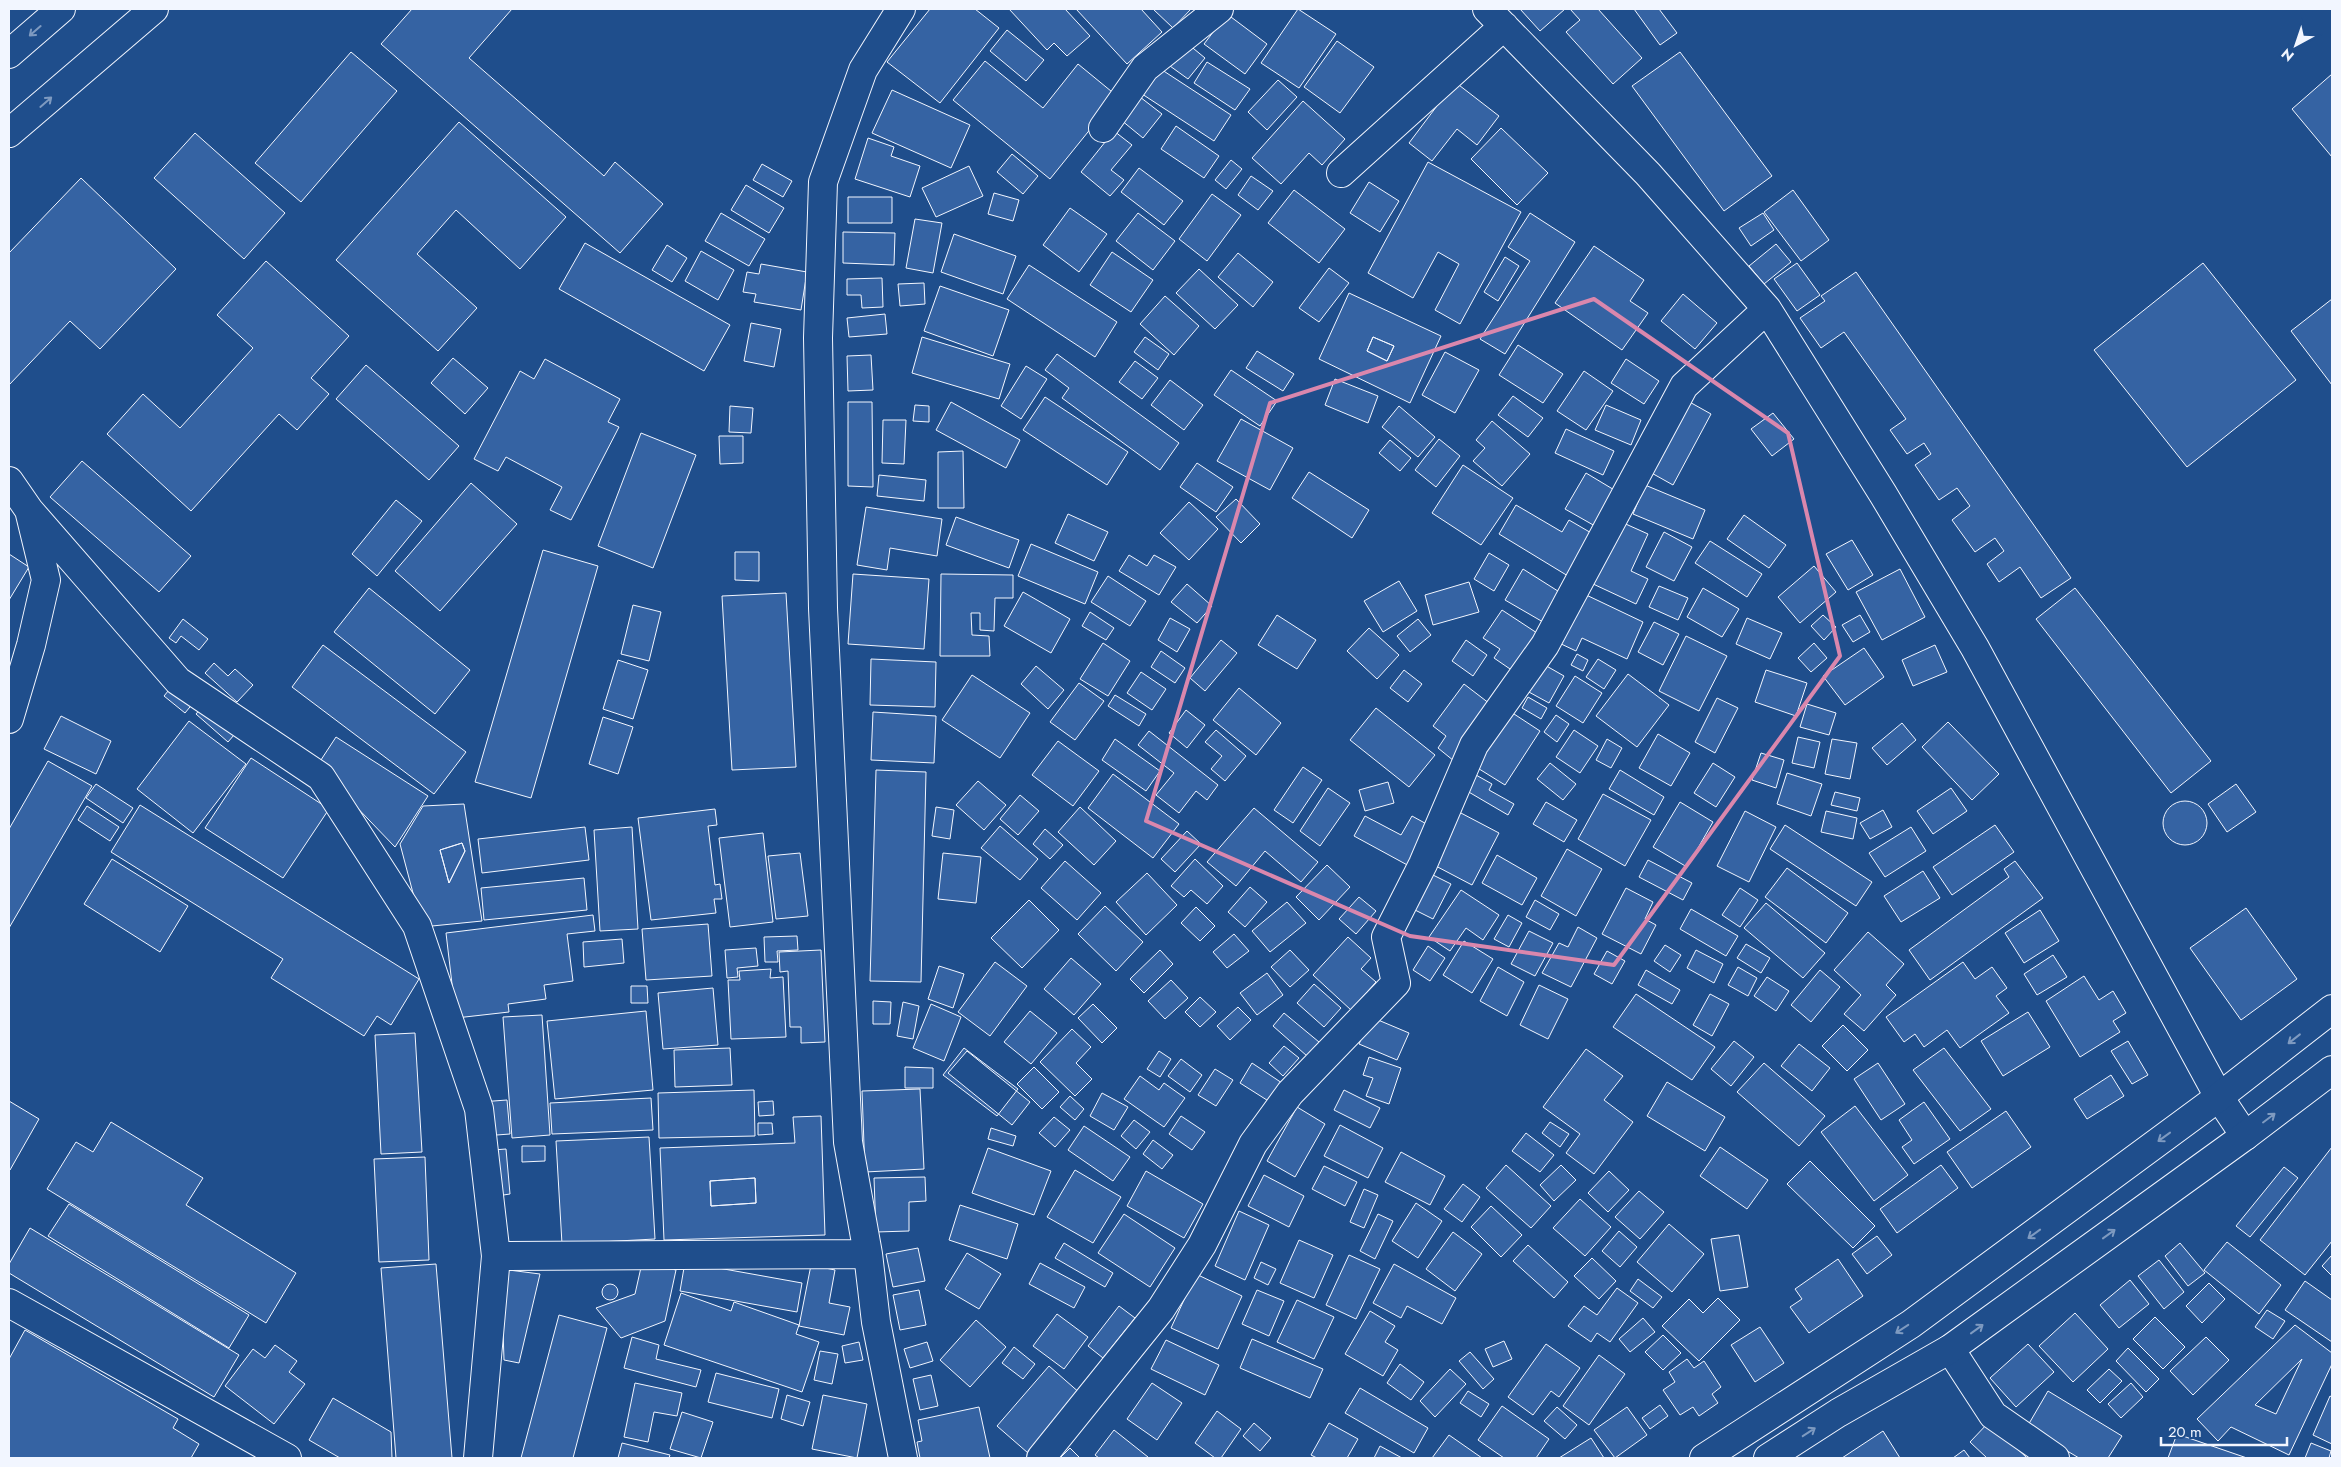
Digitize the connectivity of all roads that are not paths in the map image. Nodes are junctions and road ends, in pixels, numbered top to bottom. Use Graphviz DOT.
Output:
graph roads {
  1 [pos="61,9"];
  2 [pos="154,9"];
  3 [pos="901,9"];
  4 [pos="1219,9"];
  5 [pos="1495,17"];
  6 [pos="9,54"];
  7 [pos="1103,128"];
  8 [pos="9,133"];
  9 [pos="1340,173"];
  10 [pos="1767,309"];
  11 [pos="9,481"];
  12 [pos="30,510"];
  13 [pos="9,719"];
  14 [pos="2332,1009"];
  15 [pos="2332,1070"];
  16 [pos="2218,1097"];
  17 [pos="2245,1136"];
  18 [pos="868,1254"];
  19 [pos="496,1256"];
  20 [pos="9,1303"];
  21 [pos="1950,1349"];
  22 [pos="287,1458"];
  23 [pos="478,1458"];
  24 [pos="902,1458"];
  25 [pos="1042,1458"];
  26 [pos="1704,1458"];
  27 [pos="1768,1458"];
  28 [pos="2055,1458"];
  1 -- 6 [label="street, one-way"];
  8 -- 2 [label="street, one-way"];
  3 -- 18 [label="street"];
  4 -- 7 [label="street"];
  5 -- 9 [label="street"];
  5 -- 10 [label="street"];
  10 -- 16 [label="street"];
  10 -- 25 [label="street"];
  11 -- 12 [label="street"];
  12 -- 13 [label="street"];
  12 -- 19 [label="street"];
  14 -- 16 [label="street, one-way"];
  17 -- 15 [label="street, one-way"];
  16 -- 17 [label="street"];
  16 -- 26 [label="street, one-way"];
  21 -- 17 [label="street, one-way"];
  18 -- 19 [label="street"];
  18 -- 24 [label="street"];
  19 -- 23 [label="street"];
  20 -- 22 [label="street"];
  27 -- 21 [label="street, one-way"];
  21 -- 28 [label="street"];
}
